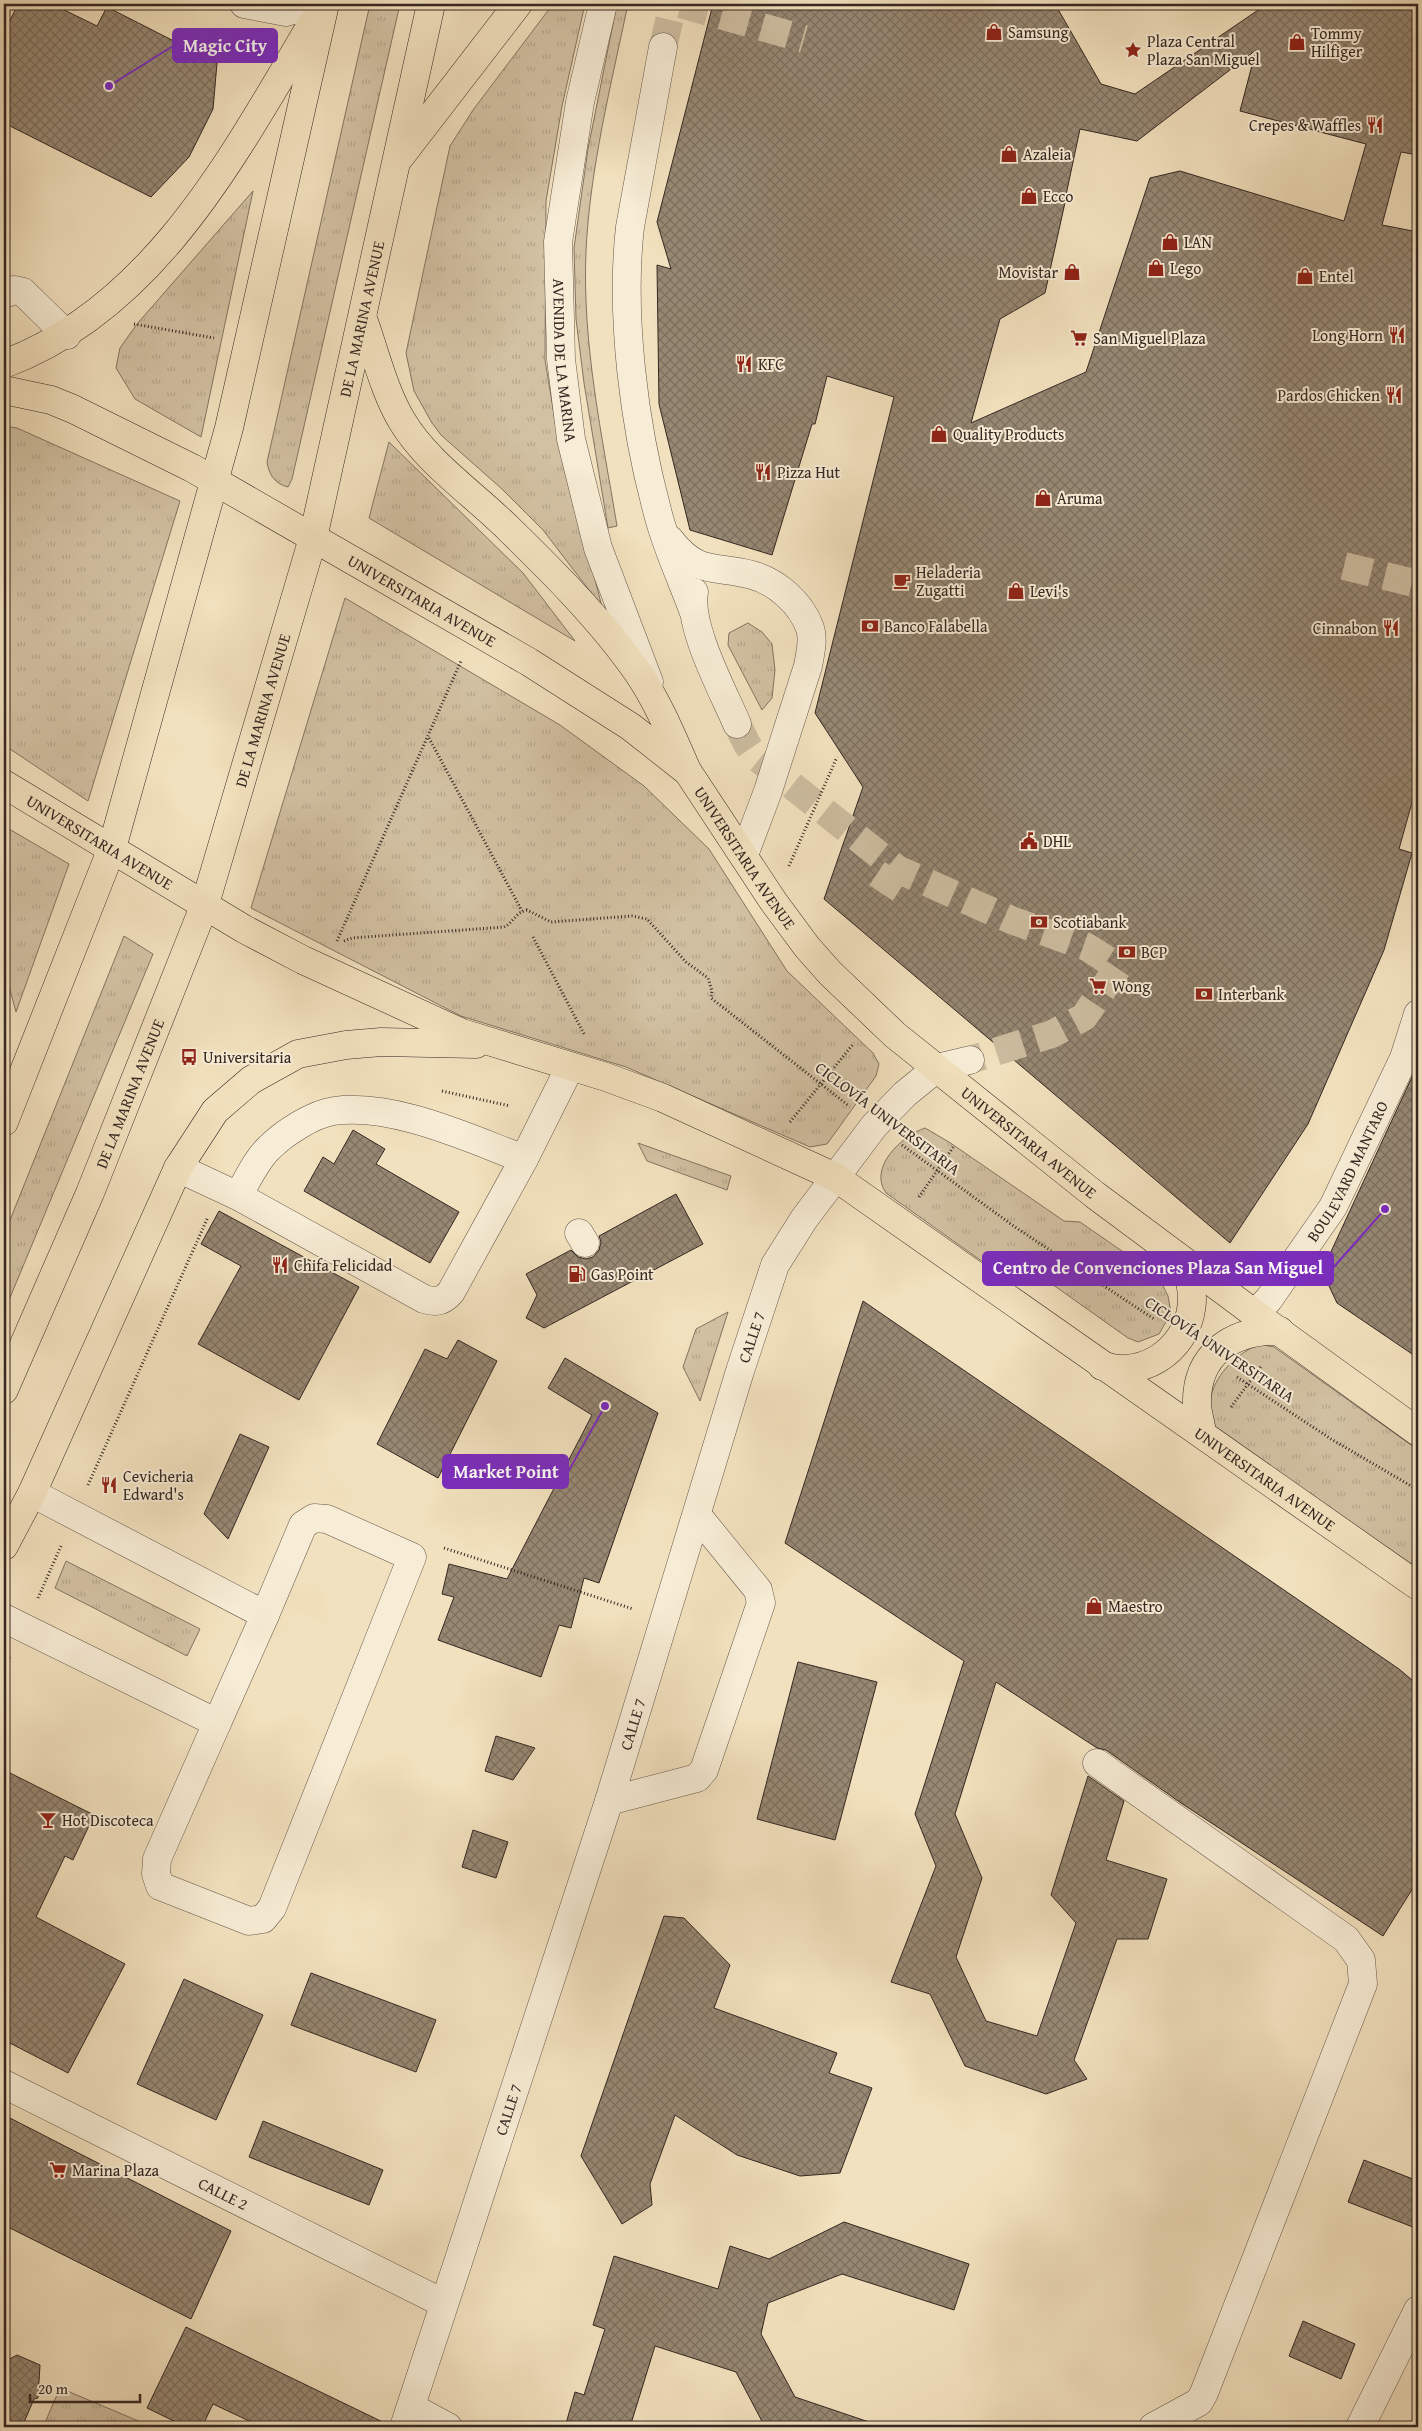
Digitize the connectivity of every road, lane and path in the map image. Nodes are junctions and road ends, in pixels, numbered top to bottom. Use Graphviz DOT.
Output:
graph roads {
  1 [pos="244,4"];
  2 [pos="315,4"];
  3 [pos="324,4"];
  4 [pos="431,4"];
  5 [pos="518,4"];
  6 [pos="603,4"];
  7 [pos="663,47"];
  8 [pos="395,164"];
  9 [pos="4,294"];
  10 [pos="105,306"];
  11 [pos="363,319"];
  12 [pos="66,335"];
  13 [pos="220,339"];
  14 [pos="4,364"];
  15 [pos="4,390"];
  16 [pos="216,481"];
  17 [pos="664,532"];
  18 [pos="313,538"];
  19 [pos="709,569"];
  20 [pos="694,610"];
  21 [pos="474,630"];
  22 [pos="658,706"];
  23 [pos="737,724"];
  24 [pos="428,738"];
  25 [pos="837,757"];
  26 [pos="688,772"];
  27 [pos="4,784"];
  28 [pos="112,848"];
  29 [pos="744,855"];
  30 [pos="789,866"];
  31 [pos="205,904"];
  32 [pos="522,911"];
  33 [pos="533,937"];
  34 [pos="1418,1014"];
  35 [pos="858,1039"];
  36 [pos="500,1044"];
  37 [pos="970,1060"];
  38 [pos="570,1067"];
  39 [pos="937,1068"];
  40 [pos="606,1077"];
  41 [pos="820,1084"];
  42 [pos="5,1112"];
  43 [pos="874,1126"];
  44 [pos="786,1127"];
  45 [pos="954,1146"];
  46 [pos="524,1159"];
  47 [pos="178,1168"];
  48 [pos="937,1170"];
  49 [pos="835,1178"];
  50 [pos="238,1196"];
  51 [pos="915,1202"];
  52 [pos="1176,1254"];
  53 [pos="1255,1314"];
  54 [pos="1282,1333"];
  55 [pos="1182,1337"];
  56 [pos="1210,1358"];
  57 [pos="1102,1366"];
  58 [pos="1248,1384"];
  59 [pos="4,1390"];
  60 [pos="1418,1432"];
  61 [pos="1206,1435"];
  62 [pos="1418,1490"];
  63 [pos="32,1493"];
  64 [pos="697,1515"];
  65 [pos="62,1543"];
  66 [pos="4,1547"];
  67 [pos="412,1557"];
  68 [pos="1418,1586"];
  69 [pos="34,1607"];
  70 [pos="265,1615"];
  71 [pos="4,1618"];
  72 [pos="665,1620"];
  73 [pos="11,1653"];
  74 [pos="4,1667"];
  75 [pos="217,1723"];
  76 [pos="1098,1763"];
  77 [pos="609,1801"];
  78 [pos="4,2084"];
  79 [pos="443,2304"];
  80 [pos="1418,2310"];
  81 [pos="408,2417"];
  82 [pos="448,2427"];
  83 [pos="1152,2427"];
  84 [pos="1360,2427"];
  1 -- 2 [label="street"];
  3 -- 10 [label="main road"];
  3 -- 16 [label="main road"];
  4 -- 8 [label="main road, DE LA MARINA AVENUE"];
  5 -- 8 [label="main road"];
  6 -- 22 [label="street, AVENIDA DE LA MARINA"];
  7 -- 17 [label="street"];
  8 -- 11 [label="main road, DE LA MARINA AVENUE"];
  9 -- 12 [label="street"];
  10 -- 12 [label="main road"];
  10 -- 13 [label="path"];
  11 -- 18 [label="main road, DE LA MARINA AVENUE"];
  11 -- 22 [label="main road"];
  12 -- 14 [label="main road"];
  15 -- 16 [label="main road, UNIVERSITARIA AVENUE"];
  16 -- 18 [label="main road, UNIVERSITARIA AVENUE"];
  16 -- 28 [label="main road"];
  17 -- 19 [label="street"];
  17 -- 20 [label="street"];
  18 -- 21 [label="main road, UNIVERSITARIA AVENUE"];
  18 -- 31 [label="main road, DE LA MARINA AVENUE"];
  19 -- 20 [label="street"];
  19 -- 29 [label="street"];
  20 -- 23 [label="street"];
  21 -- 24 [label="path"];
  21 -- 26 [label="main road, UNIVERSITARIA AVENUE"];
  22 -- 26 [label="main road"];
  24 -- 32 [label="path"];
  24 -- 32 [label="path"];
  25 -- 30 [label="path"];
  26 -- 29 [label="main road, UNIVERSITARIA AVENUE"];
  27 -- 28 [label="main road, UNIVERSITARIA AVENUE"];
  28 -- 31 [label="main road, UNIVERSITARIA AVENUE"];
  28 -- 42 [label="main road"];
  29 -- 39 [label="main road, UNIVERSITARIA AVENUE"];
  31 -- 36 [label="main road, UNIVERSITARIA AVENUE"];
  31 -- 59 [label="main road, DE LA MARINA AVENUE"];
  32 -- 41 [label="path, CICLOVÍA UNIVERSITARIA"];
  33 -- 40 [label="path"];
  34 -- 53 [label="street, BOULEVARD MANTARO"];
  35 -- 41 [label="path"];
  36 -- 38 [label="main road, UNIVERSITARIA AVENUE"];
  36 -- 47 [label="main road"];
  37 -- 39 [label="street"];
  38 -- 40 [label="main road, UNIVERSITARIA AVENUE"];
  38 -- 46 [label="street"];
  39 -- 43 [label="street, CALLE 7"];
  39 -- 52 [label="main road, UNIVERSITARIA AVENUE"];
  40 -- 49 [label="main road, UNIVERSITARIA AVENUE"];
  41 -- 43 [label="path, CICLOVÍA UNIVERSITARIA"];
  41 -- 44 [label="path"];
  43 -- 48 [label="path, CICLOVÍA UNIVERSITARIA"];
  43 -- 49 [label="street, CALLE 7"];
  45 -- 48 [label="path"];
  46 -- 50 [label="street"];
  46 -- 50 [label="street"];
  47 -- 50 [label="street"];
  47 -- 63 [label="main road"];
  48 -- 51 [label="path"];
  48 -- 55 [label="path, CICLOVÍA UNIVERSITARIA"];
  49 -- 57 [label="main road, UNIVERSITARIA AVENUE"];
  49 -- 64 [label="street, CALLE 7"];
  52 -- 53 [label="main road, UNIVERSITARIA AVENUE"];
  52 -- 55 [label="main road"];
  53 -- 54 [label="main road, UNIVERSITARIA AVENUE"];
  54 -- 56 [label="main road"];
  54 -- 58 [label="path"];
  54 -- 60 [label="main road, UNIVERSITARIA AVENUE"];
  55 -- 57 [label="main road"];
  56 -- 58 [label="path, CICLOVÍA UNIVERSITARIA"];
  56 -- 61 [label="main road"];
  57 -- 61 [label="main road, UNIVERSITARIA AVENUE"];
  58 -- 61 [label="path"];
  58 -- 62 [label="path, CICLOVÍA UNIVERSITARIA"];
  61 -- 68 [label="main road, UNIVERSITARIA AVENUE"];
  63 -- 66 [label="main road"];
  63 -- 70 [label="street"];
  64 -- 72 [label="street, CALLE 7"];
  64 -- 77 [label="street"];
  65 -- 69 [label="path"];
  67 -- 70 [label="street"];
  67 -- 72 [label="path"];
  67 -- 75 [label="street"];
  70 -- 75 [label="street"];
  71 -- 75 [label="street"];
  72 -- 77 [label="street, CALLE 7"];
  73 -- 74 [label="path"];
  76 -- 83 [label="street"];
  77 -- 79 [label="street, CALLE 7"];
  78 -- 79 [label="street, CALLE 2"];
  79 -- 81 [label="street, CALLE 7"];
  80 -- 84 [label="street"];
  81 -- 82 [label="street"];
}
